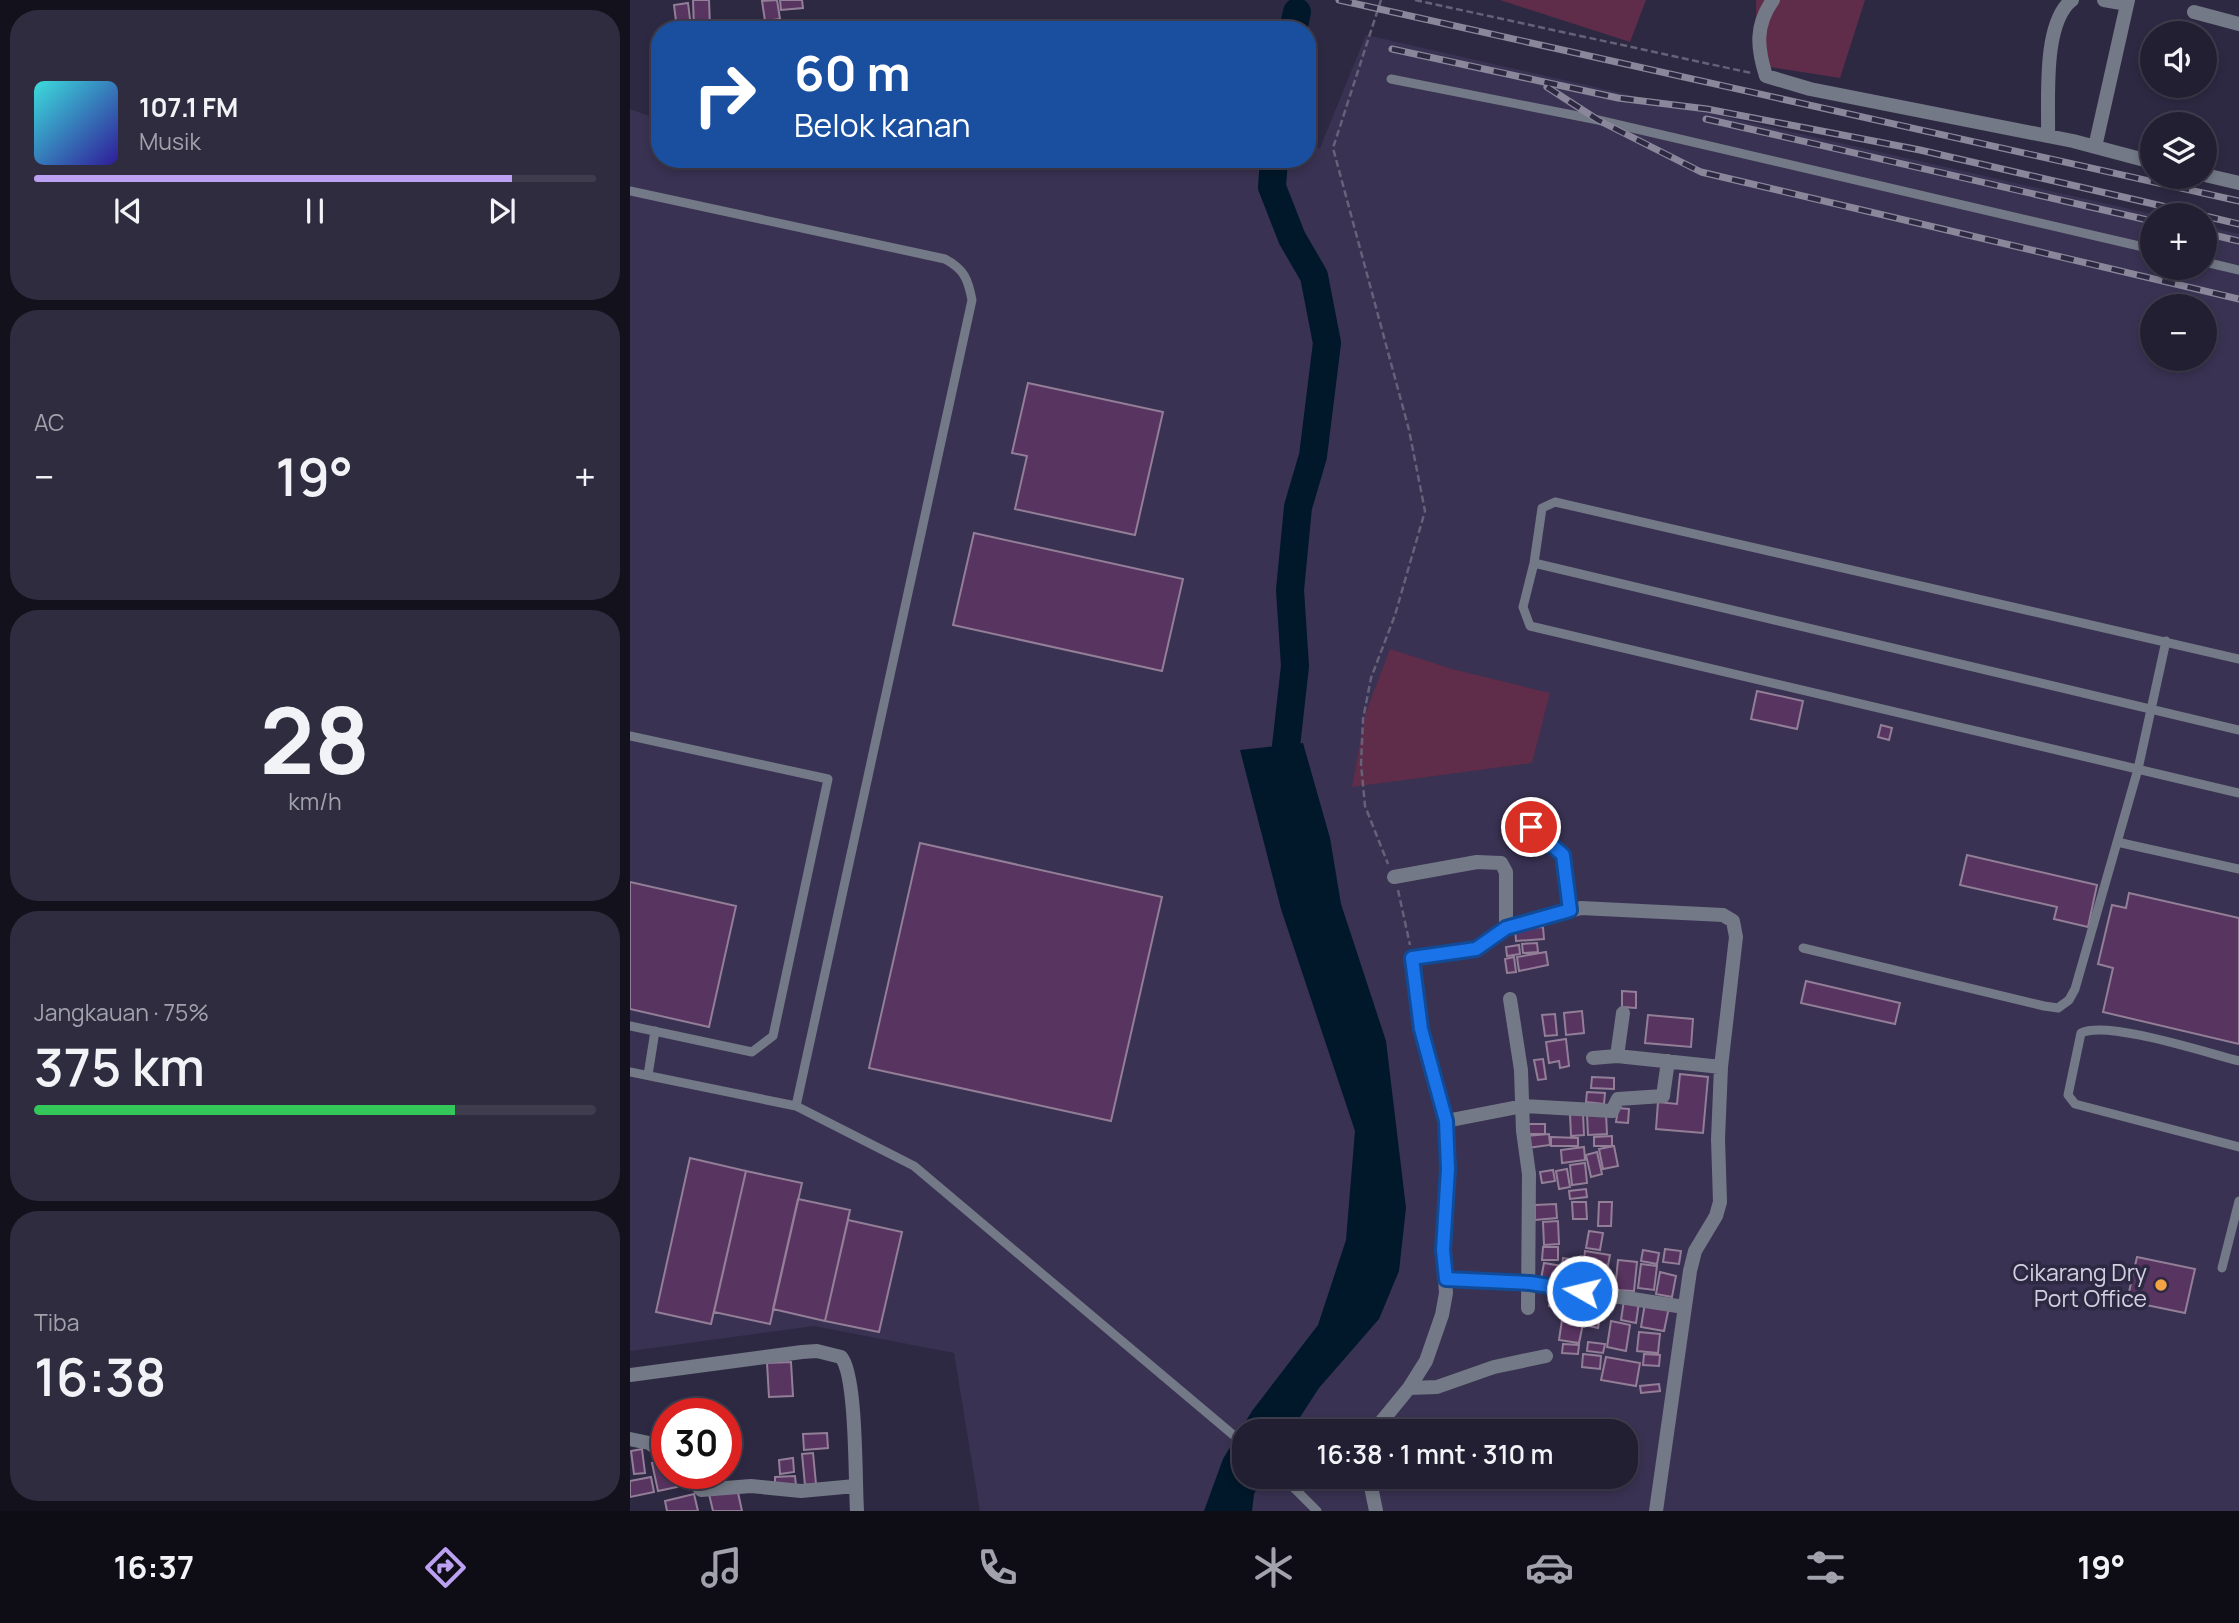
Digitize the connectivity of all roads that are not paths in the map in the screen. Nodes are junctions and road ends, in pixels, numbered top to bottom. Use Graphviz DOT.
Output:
graph roads {
  1 [pos="1773,0"];
  2 [pos="2072,0"];
  3 [pos="2104,0"];
  4 [pos="2127,2"];
  5 [pos="2194,12"];
  6 [pos="2239,24"];
  7 [pos="1391,79"];
  8 [pos="2048,136"];
  9 [pos="2095,147"];
  10 [pos="2140,159"];
  11 [pos="2217,177"];
  12 [pos="2238,181"];
  13 [pos="630,191"];
  14 [pos="2140,246"];
  15 [pos="2217,265"];
  16 [pos="2239,270"];
  17 [pos="1534,563"];
  18 [pos="2166,641"];
  19 [pos="2239,659"];
  20 [pos="2151,710"];
  21 [pos="2239,730"];
  22 [pos="630,736"];
  23 [pos="2137,769"];
  24 [pos="2239,793"];
  25 [pos="1524,806"];
  26 [pos="2117,842"];
  27 [pos="2239,869"];
  28 [pos="1394,877"];
  29 [pos="1570,910"];
  30 [pos="1506,928"];
  31 [pos="1803,948"];
  32 [pos="1510,999"];
  33 [pos="1623,1013"];
  34 [pos="630,1026"];
  35 [pos="655,1031"];
  36 [pos="1617,1056"];
  37 [pos="1593,1058"];
  38 [pos="1668,1061"];
  39 [pos="2239,1061"];
  40 [pos="1721,1067"];
  41 [pos="630,1072"];
  42 [pos="648,1075"];
  43 [pos="796,1106"];
  44 [pos="1523,1106"];
  45 [pos="1446,1121"];
  46 [pos="2239,1147"];
  47 [pos="2239,1201"];
  48 [pos="2222,1268"];
  49 [pos="1446,1279"];
  50 [pos="1530,1283"];
  51 [pos="1684,1307"];
  52 [pos="1528,1308"];
  53 [pos="1546,1356"];
  54 [pos="630,1375"];
  55 [pos="1409,1388"];
  56 [pos="1384,1419"];
  57 [pos="1232,1434"];
  58 [pos="630,1439"];
  59 [pos="651,1444"];
  60 [pos="855,1486"];
  61 [pos="742,1487"];
  62 [pos="1297,1489"];
  63 [pos="1372,1489"];
  64 [pos="857,1511"];
  65 [pos="1317,1511"];
  66 [pos="1376,1511"];
  67 [pos="1657,1511"];
  1 -- 8 [label="street"];
  2 -- 8 [label="street"];
  3 -- 4 [label="street"];
  4 -- 9 [label="street"];
  5 -- 6 [label="street"];
  7 -- 14 [label="lane"];
  8 -- 9 [label="street"];
  9 -- 10 [label="street"];
  11 -- 12 [label="street"];
  13 -- 43 [label="lane"];
  15 -- 16 [label="lane"];
  17 -- 18 [label="lane"];
  17 -- 20 [label="lane"];
  17 -- 23 [label="lane"];
  18 -- 19 [label="lane"];
  18 -- 20 [label="lane"];
  20 -- 21 [label="lane"];
  20 -- 23 [label="lane"];
  22 -- 35 [label="lane"];
  23 -- 24 [label="lane"];
  23 -- 26 [label="lane"];
  25 -- 29 [label="street"];
  26 -- 27 [label="lane"];
  26 -- 31 [label="lane"];
  28 -- 30 [label="street"];
  29 -- 30 [label="street"];
  29 -- 40 [label="street"];
  30 -- 45 [label="street"];
  32 -- 44 [label="street"];
  33 -- 36 [label="street"];
  34 -- 35 [label="lane"];
  35 -- 42 [label="lane"];
  36 -- 37 [label="street"];
  36 -- 38 [label="street"];
  38 -- 40 [label="street"];
  38 -- 44 [label="street"];
  39 -- 46 [label="lane"];
  40 -- 51 [label="street"];
  41 -- 42 [label="lane"];
  42 -- 43 [label="lane"];
  43 -- 57 [label="lane"];
  44 -- 45 [label="street"];
  44 -- 50 [label="street"];
  45 -- 49 [label="street"];
  47 -- 48 [label="lane"];
  49 -- 50 [label="street"];
  49 -- 55 [label="street"];
  50 -- 51 [label="street"];
  50 -- 52 [label="street"];
  51 -- 67 [label="street"];
  53 -- 55 [label="street"];
  54 -- 60 [label="street"];
  55 -- 56 [label="street"];
  58 -- 59 [label="street"];
  60 -- 61 [label="street"];
  60 -- 64 [label="street"];
  62 -- 65 [label="lane"];
  63 -- 66 [label="street"];
}
